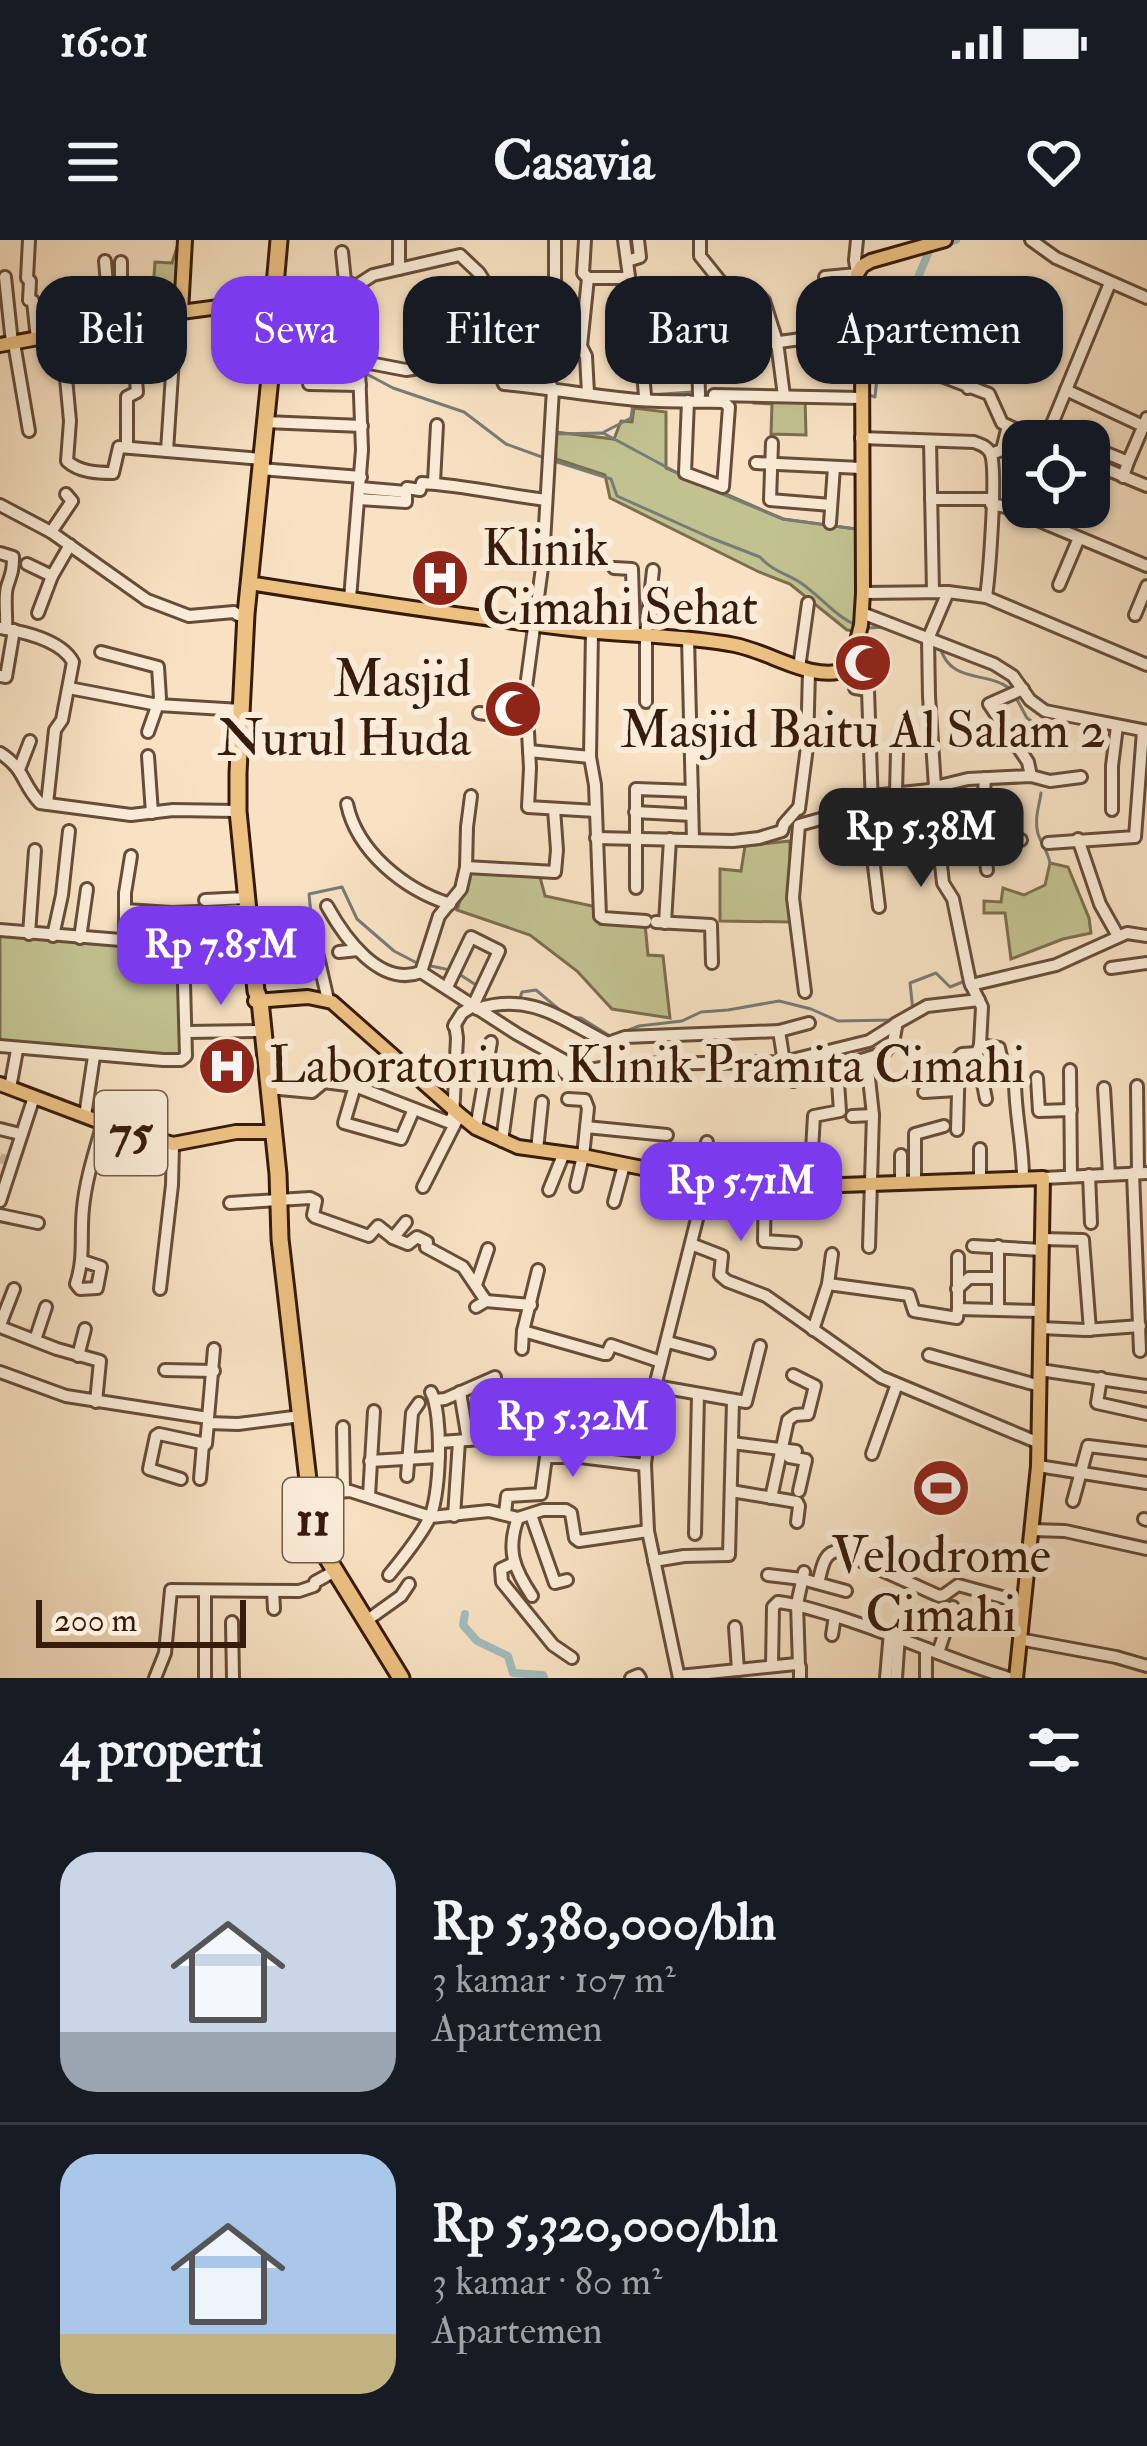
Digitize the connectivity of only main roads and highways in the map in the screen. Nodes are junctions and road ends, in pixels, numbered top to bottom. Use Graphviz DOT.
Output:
graph roads {
  1 [pos="185,240"];
  2 [pos="282,240"];
  3 [pos="945,240"];
  4 [pos="182,276"];
  5 [pos="279,276"];
  6 [pos="269,384"];
  7 [pos="249,583"];
  8 [pos="256,998"];
  9 [pos="5,1086"];
  10 [pos="271,1132"];
  11 [pos="401,1678"];
  12 [pos="1012,1678"];
  1 -- 4 [label="main road"];
  2 -- 5 [label="highway, 11"];
  3 -- 7 [label="main road"];
  6 -- 7 [label="highway, 11"];
  7 -- 8 [label="highway, 11"];
  8 -- 10 [label="highway, 11"];
  8 -- 10 [label="highway, 11"];
  8 -- 12 [label="main road"];
  9 -- 10 [label="main road, 75"];
  10 -- 11 [label="highway, 11"];
}
